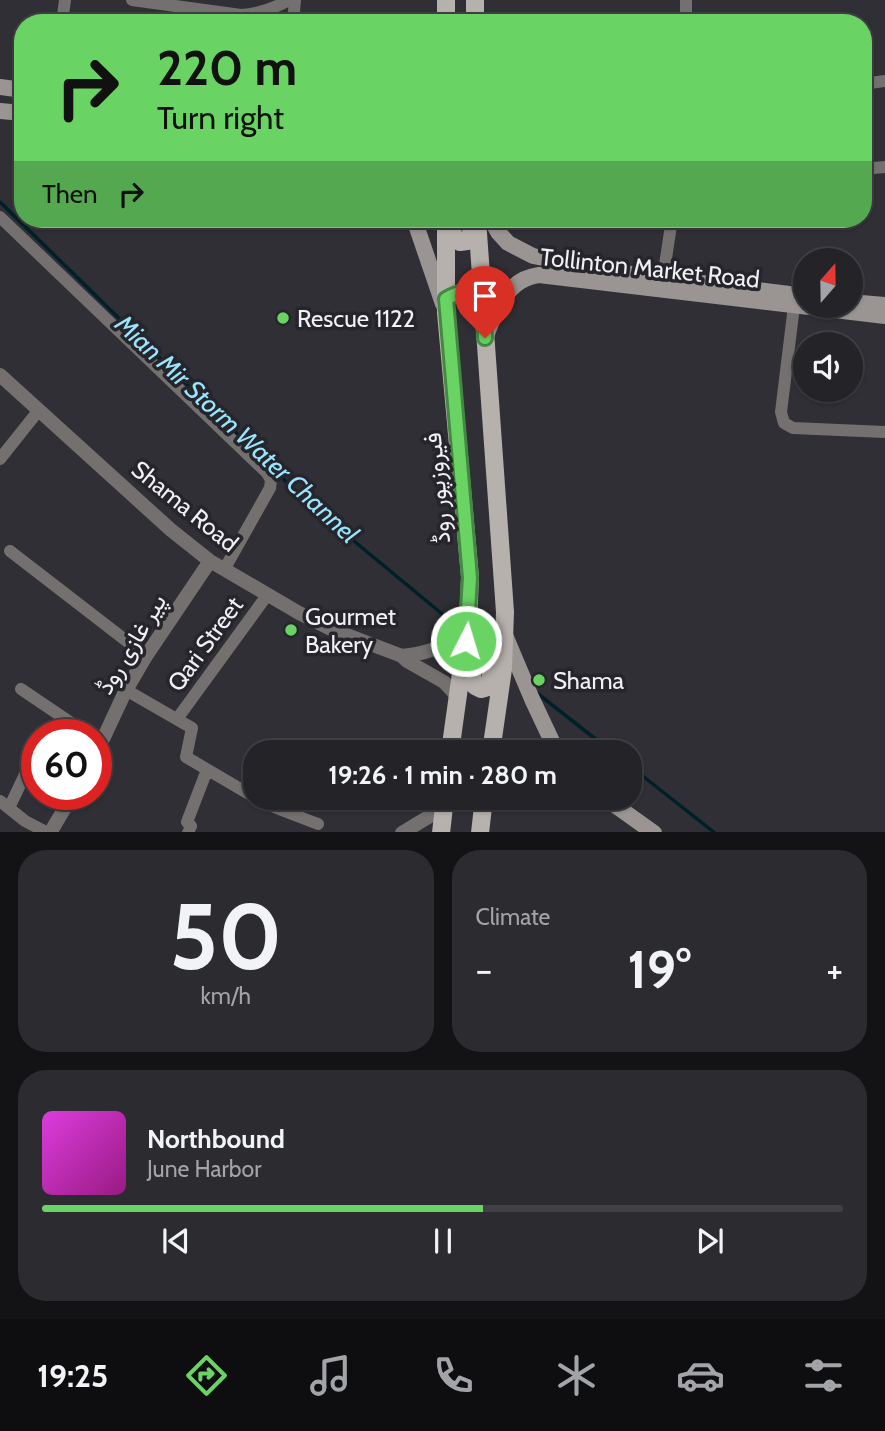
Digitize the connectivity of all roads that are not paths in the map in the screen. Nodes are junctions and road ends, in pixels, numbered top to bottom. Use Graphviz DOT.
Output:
graph roads {
  1 [pos="132,0"];
  2 [pos="289,0"];
  3 [pos="181,4"];
  4 [pos="235,14"];
  5 [pos="255,14"];
  6 [pos="0,217"];
  7 [pos="417,228"];
  8 [pos="448,228"];
  9 [pos="451,228"];
  10 [pos="473,228"];
  11 [pos="476,228"];
  12 [pos="496,228"];
  13 [pos="671,228"];
  14 [pos="663,278"];
  15 [pos="616,279"];
  16 [pos="483,297"];
  17 [pos="793,300"];
  18 [pos="793,300"];
  19 [pos="863,303"];
  20 [pos="885,304"];
  21 [pos="446,306"];
  22 [pos="863,312"];
  23 [pos="885,316"];
  24 [pos="797,318"];
  25 [pos="485,338"];
  26 [pos="0,375"];
  27 [pos="39,411"];
  28 [pos="885,432"];
  29 [pos="0,459"];
  30 [pos="10,551"];
  31 [pos="210,561"];
  32 [pos="225,568"];
  33 [pos="470,578"];
  34 [pos="268,594"];
  35 [pos="505,612"];
  36 [pos="462,630"];
  37 [pos="507,652"];
  38 [pos="146,656"];
  39 [pos="402,656"];
  40 [pos="21,689"];
  41 [pos="126,690"];
  42 [pos="459,698"];
  43 [pos="65,719"];
  44 [pos="112,719"];
  45 [pos="177,719"];
  46 [pos="452,740"];
  47 [pos="493,740"];
  48 [pos="551,740"];
  49 [pos="207,770"];
  50 [pos="21,778"];
  51 [pos="4,805"];
  52 [pos="63,810"];
  53 [pos="434,810"];
  54 [pos="443,810"];
  55 [pos="483,810"];
  56 [pos="622,810"];
  57 [pos="318,824"];
  58 [pos="49,832"];
  59 [pos="188,832"];
  60 [pos="402,832"];
  61 [pos="440,832"];
  62 [pos="480,832"];
  63 [pos="654,832"];
  1 -- 3 [label="street"];
  2 -- 5 [label="street"];
  3 -- 4 [label="street"];
  6 -- 32 [label="street"];
  7 -- 21 [label="main road"];
  8 -- 21 [label="main road, فیروزپور روڈ"];
  9 -- 10 [label="main road"];
  11 -- 16 [label="main road"];
  12 -- 15 [label="main road, Tollinton Market Road"];
  13 -- 14 [label="street"];
  14 -- 15 [label="main road, Tollinton Market Road"];
  14 -- 18 [label="main road, Tollinton Market Road"];
  15 -- 17 [label="main road, Tollinton Market Road"];
  15 -- 25 [label="main road, Tollinton Market Road"];
  16 -- 21 [label="main road"];
  16 -- 25 [label="main road"];
  19 -- 20 [label="main road"];
  21 -- 33 [label="main road, فیروزپور روڈ"];
  22 -- 23 [label="main road, Tollinton Market Road"];
  24 -- 28 [label="street"];
  25 -- 35 [label="main road"];
  26 -- 27 [label="street, Shama Road"];
  27 -- 29 [label="street"];
  27 -- 31 [label="street, Shama Road"];
  30 -- 38 [label="street"];
  31 -- 32 [label="street, Shama Road"];
  31 -- 38 [label="street, پیر غازی روڈ"];
  32 -- 34 [label="street, Shama Road"];
  33 -- 35 [label="main road"];
  33 -- 36 [label="main road, فیروزپور روڈ"];
  34 -- 39 [label="street, Shama Road"];
  34 -- 45 [label="street, Qari Street"];
  35 -- 37 [label="main road"];
  36 -- 39 [label="street"];
  36 -- 42 [label="main road, فیروزپور روڈ"];
  37 -- 47 [label="main road"];
  37 -- 48 [label="main road"];
  38 -- 41 [label="street, پیر غازی روڈ"];
  39 -- 42 [label="street, Shama Road"];
  40 -- 43 [label="street"];
  41 -- 44 [label="street, پیر غازی روڈ"];
  41 -- 45 [label="street"];
  42 -- 46 [label="main road, فیروزپور روڈ"];
  45 -- 49 [label="street"];
  49 -- 57 [label="street"];
  49 -- 59 [label="street"];
  50 -- 51 [label="street"];
  51 -- 58 [label="street"];
  52 -- 58 [label="street"];
  53 -- 60 [label="street"];
  54 -- 61 [label="main road"];
  55 -- 62 [label="main road"];
  56 -- 63 [label="main road"];
}
